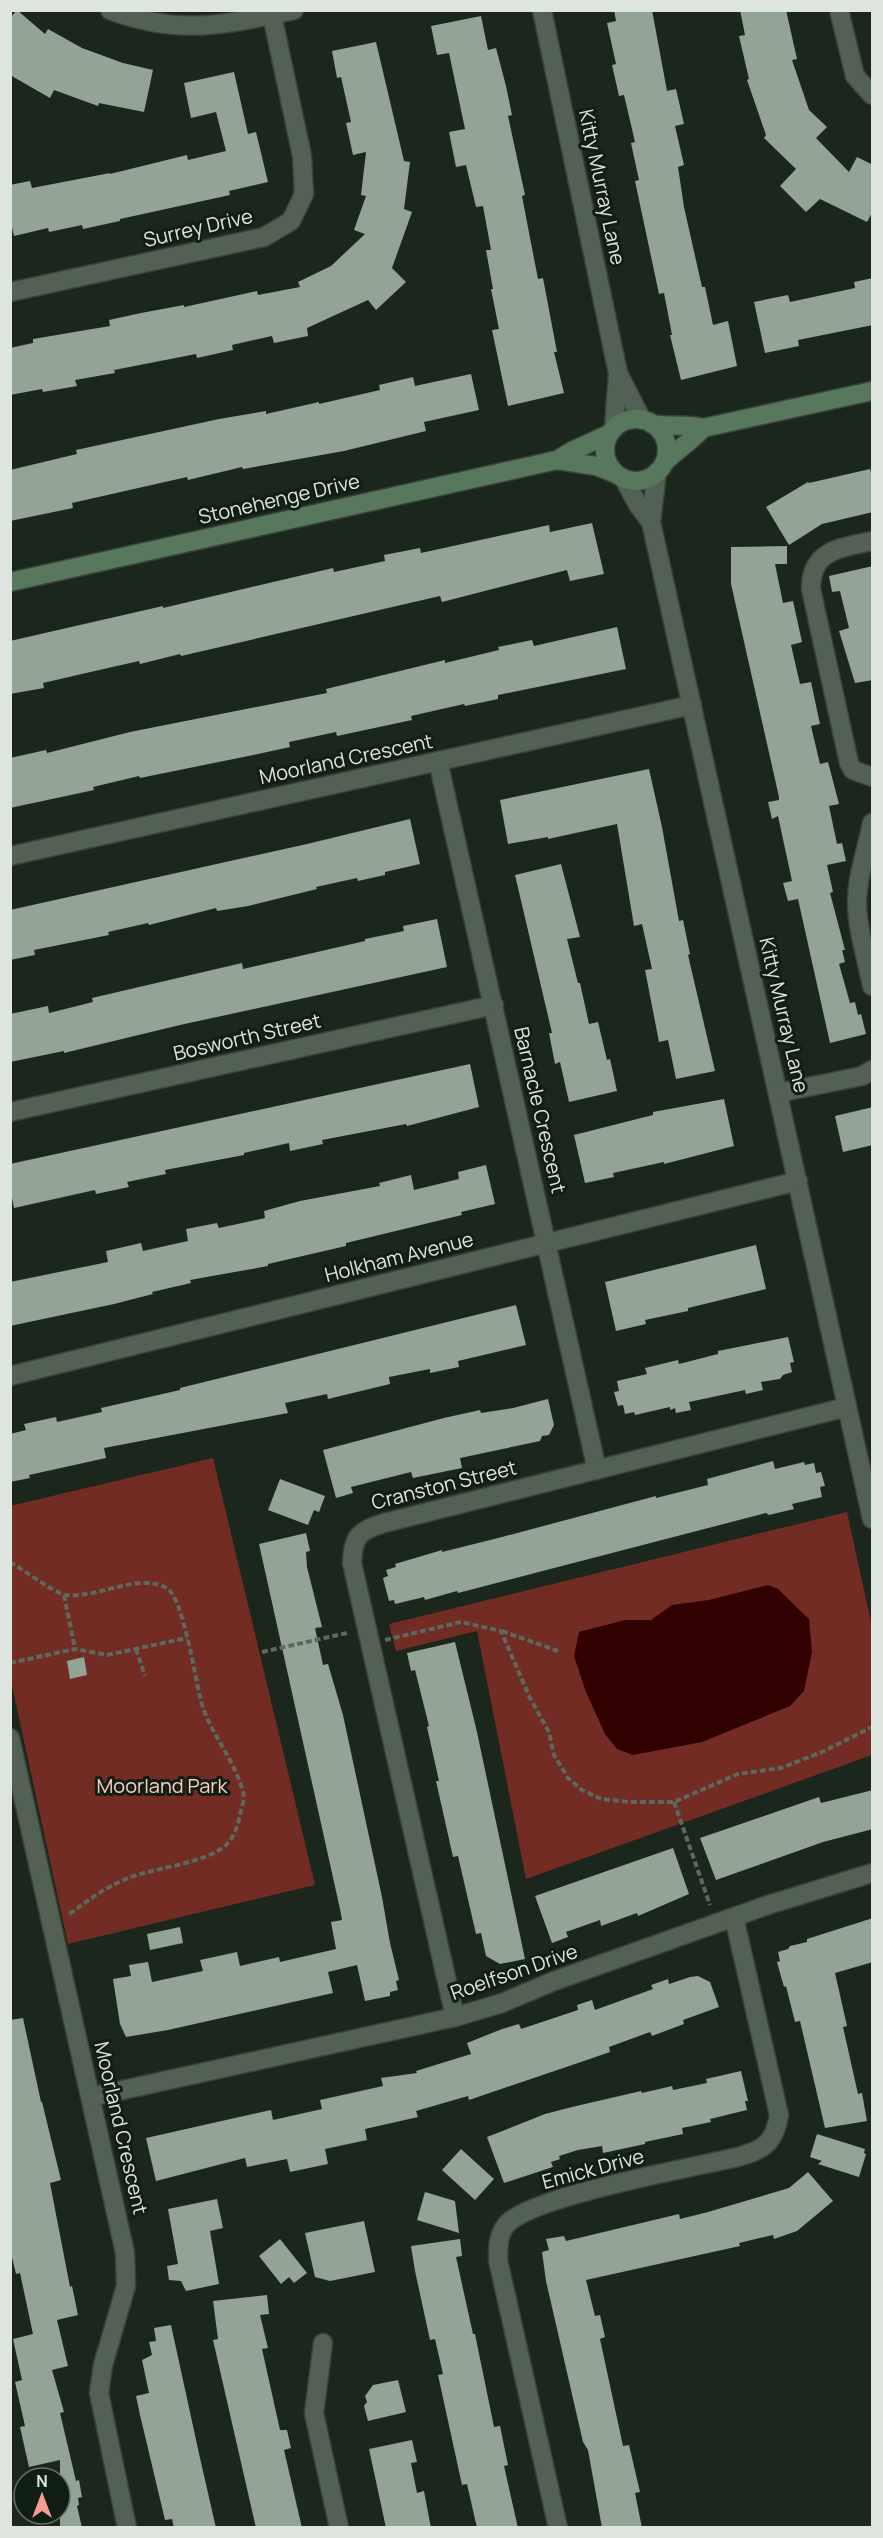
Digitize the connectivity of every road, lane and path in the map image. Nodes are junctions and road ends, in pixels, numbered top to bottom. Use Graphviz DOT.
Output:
graph roads {
  1 [pos="110,10"];
  2 [pos="294,10"];
  3 [pos="542,10"];
  4 [pos="839,10"];
  5 [pos="272,15"];
  6 [pos="873,95"];
  7 [pos="10,292"];
  8 [pos="618,373"];
  9 [pos="873,391"];
  10 [pos="647,422"];
  11 [pos="703,428"];
  12 [pos="612,431"];
  13 [pos="558,460"];
  14 [pos="661,467"];
  15 [pos="620,476"];
  16 [pos="651,522"];
  17 [pos="873,541"];
  18 [pos="10,582"];
  19 [pos="692,705"];
  20 [pos="438,761"];
  21 [pos="873,777"];
  22 [pos="873,823"];
  23 [pos="10,856"];
  24 [pos="873,986"];
  25 [pos="494,1005"];
  26 [pos="873,1070"];
  27 [pos="778,1093"];
  28 [pos="10,1112"];
  29 [pos="798,1180"];
  30 [pos="547,1243"];
  31 [pos="10,1377"];
  32 [pos="848,1407"];
  33 [pos="597,1470"];
  34 [pos="873,1519"];
  35 [pos="10,1562"];
  36 [pos="64,1595"];
  37 [pos="501,1631"];
  38 [pos="347,1633"];
  39 [pos="187,1638"];
  40 [pos="384,1640"];
  41 [pos="75,1649"];
  42 [pos="136,1649"];
  43 [pos="558,1651"];
  44 [pos="262,1652"];
  45 [pos="10,1663"];
  46 [pos="144,1676"];
  47 [pos="873,1727"];
  48 [pos="10,1738"];
  49 [pos="674,1802"];
  50 [pos="873,1873"];
  51 [pos="710,1905"];
  52 [pos="734,1917"];
  53 [pos="53,1927"];
  54 [pos="455,2017"];
  55 [pos="91,2097"];
  56 [pos="323,2343"];
  57 [pos="127,2528"];
  58 [pos="339,2528"];
  59 [pos="558,2528"];
  1 -- 5 [label="street"];
  2 -- 5 [label="street"];
  3 -- 8 [label="street, Kitty Murray Lane"];
  4 -- 6 [label="street"];
  5 -- 7 [label="street, Surrey Drive"];
  8 -- 10 [label="street, Kitty Murray Lane"];
  8 -- 12 [label="street, Kitty Murray Lane"];
  9 -- 11 [label="street"];
  10 -- 11 [label="street"];
  10 -- 12 [label="street"];
  10 -- 14 [label="street"];
  11 -- 14 [label="street"];
  12 -- 13 [label="street, Stonehenge Drive"];
  12 -- 15 [label="street"];
  13 -- 15 [label="street, Stonehenge Drive"];
  13 -- 18 [label="street, Stonehenge Drive"];
  14 -- 15 [label="street"];
  14 -- 16 [label="street, Kitty Murray Lane"];
  15 -- 16 [label="street, Kitty Murray Lane"];
  16 -- 19 [label="street, Kitty Murray Lane"];
  17 -- 21 [label="street"];
  19 -- 20 [label="street, Moorland Crescent"];
  19 -- 27 [label="street, Kitty Murray Lane"];
  20 -- 23 [label="street, Moorland Crescent"];
  20 -- 25 [label="street, Barnacle Crescent"];
  22 -- 24 [label="street"];
  25 -- 28 [label="street, Bosworth Street"];
  25 -- 30 [label="street, Barnacle Crescent"];
  26 -- 27 [label="street"];
  27 -- 29 [label="street, Kitty Murray Lane"];
  29 -- 30 [label="street, Holkham Avenue"];
  29 -- 32 [label="street, Kitty Murray Lane"];
  30 -- 31 [label="street, Holkham Avenue"];
  30 -- 33 [label="street, Barnacle Crescent"];
  32 -- 33 [label="street, Cranston Street"];
  32 -- 34 [label="street, Kitty Murray Lane"];
  33 -- 54 [label="street, Cranston Street"];
  35 -- 36 [label="path"];
  36 -- 39 [label="path"];
  36 -- 41 [label="path"];
  37 -- 40 [label="path"];
  37 -- 43 [label="path"];
  37 -- 49 [label="path"];
  38 -- 44 [label="path"];
  39 -- 42 [label="path"];
  39 -- 53 [label="path"];
  41 -- 42 [label="path"];
  41 -- 45 [label="path"];
  42 -- 46 [label="path"];
  47 -- 49 [label="path"];
  48 -- 53 [label="street, Moorland Crescent"];
  49 -- 51 [label="path"];
  50 -- 52 [label="street, Roelfson Drive"];
  52 -- 54 [label="street, Roelfson Drive"];
  52 -- 59 [label="street, Emick Drive"];
  53 -- 55 [label="street, Moorland Crescent"];
  54 -- 55 [label="street, Roelfson Drive"];
  55 -- 57 [label="street, Moorland Crescent"];
  56 -- 58 [label="street"];
}
